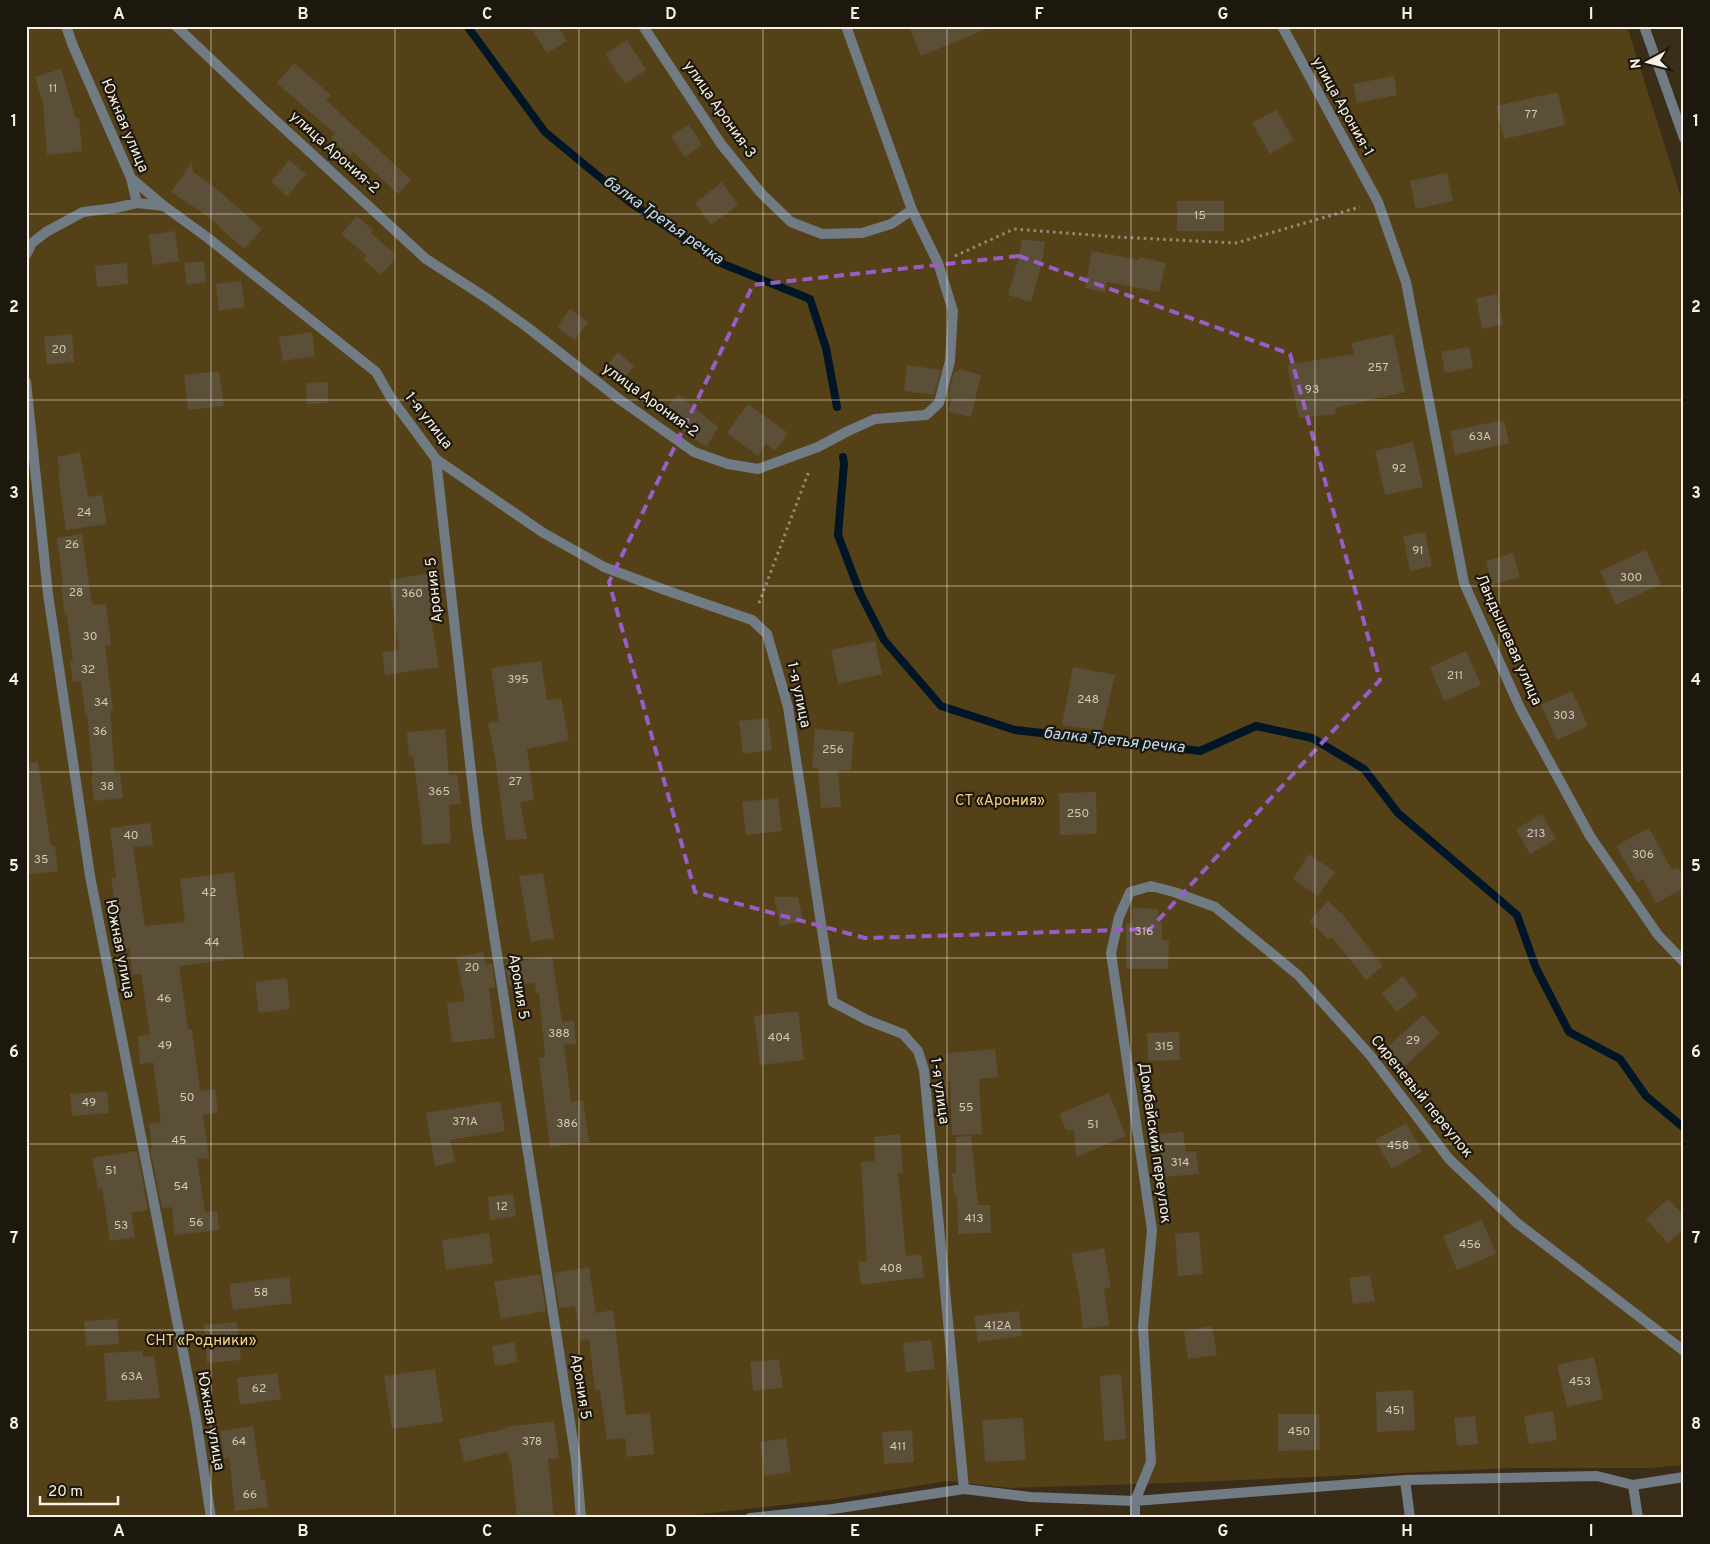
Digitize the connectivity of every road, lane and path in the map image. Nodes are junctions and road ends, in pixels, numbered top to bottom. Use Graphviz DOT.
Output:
graph roads {
  1 [pos="66,26"];
  2 [pos="176,26"];
  3 [pos="643,26"];
  4 [pos="846,26"];
  5 [pos="1282,26"];
  6 [pos="1644,26"];
  7 [pos="1684,138"];
  8 [pos="132,178"];
  9 [pos="137,202"];
  10 [pos="1378,202"];
  11 [pos="164,206"];
  12 [pos="912,210"];
  13 [pos="26,255"];
  14 [pos="938,263"];
  15 [pos="26,382"];
  16 [pos="818,447"];
  17 [pos="436,459"];
  18 [pos="752,620"];
  19 [pos="1215,907"];
  20 [pos="1684,962"];
  21 [pos="1684,1351"];
  22 [pos="1684,1477"];
  23 [pos="1405,1480"];
  24 [pos="1633,1485"];
  25 [pos="964,1488"];
  26 [pos="1135,1501"];
  27 [pos="833,1514"];
  28 [pos="211,1518"];
  29 [pos="581,1518"];
  30 [pos="750,1518"];
  31 [pos="1135,1518"];
  32 [pos="1410,1518"];
  33 [pos="1638,1518"];
  1 -- 8 [label="street, Южная улица"];
  2 -- 16 [label="street, улица Арония-2"];
  3 -- 12 [label="street, улица Арония-3"];
  4 -- 12 [label="street, улица Арония-2"];
  5 -- 10 [label="street, улица Арония-1"];
  6 -- 7 [label="street"];
  8 -- 9 [label="street, Южная улица"];
  8 -- 11 [label="street"];
  9 -- 11 [label="street, 1-я улица"];
  9 -- 13 [label="street"];
  10 -- 14 [label="path"];
  10 -- 20 [label="street, Ландышевая улица"];
  11 -- 17 [label="street, 1-я улица"];
  12 -- 14 [label="street, улица Арония-2"];
  14 -- 16 [label="street, улица Арония-2"];
  15 -- 28 [label="street, Южная улица"];
  16 -- 18 [label="path"];
  17 -- 18 [label="street, 1-я улица"];
  17 -- 29 [label="street, Арония 5"];
  18 -- 25 [label="street, 1-я улица"];
  19 -- 21 [label="street, Сиреневый переулок"];
  19 -- 26 [label="street, Домбайский переулок"];
  22 -- 24 [label="street"];
  23 -- 24 [label="street"];
  23 -- 26 [label="street"];
  23 -- 32 [label="street"];
  24 -- 33 [label="street"];
  25 -- 26 [label="street"];
  25 -- 27 [label="street"];
  26 -- 31 [label="street, Домбайский переулок"];
  27 -- 30 [label="street"];
}
